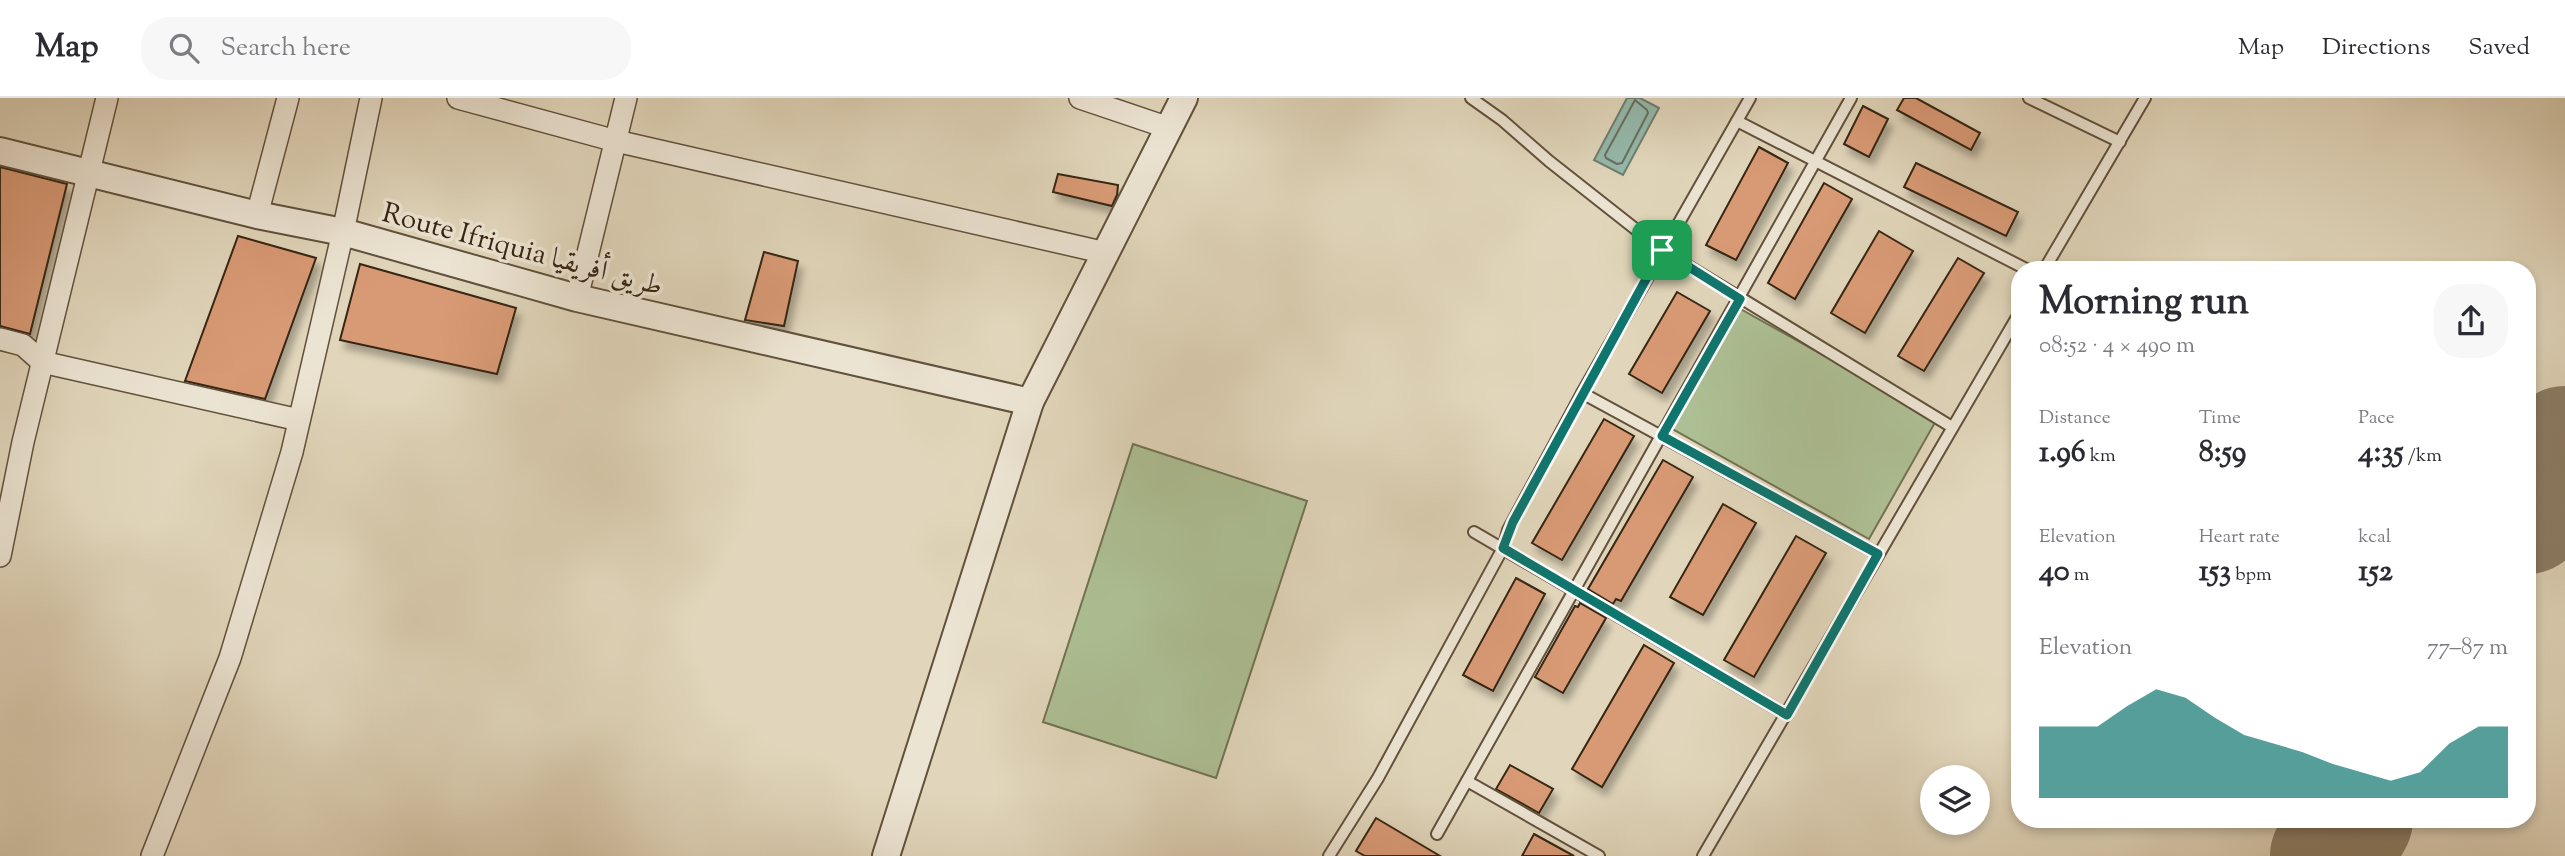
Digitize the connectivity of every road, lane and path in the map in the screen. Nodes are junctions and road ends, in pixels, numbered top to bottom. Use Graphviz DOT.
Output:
graph roads {
  1 [pos="107,98"];
  2 [pos="288,98"];
  3 [pos="371,98"];
  4 [pos="458,98"];
  5 [pos="626,98"];
  6 [pos="1080,98"];
  7 [pos="1184,98"];
  8 [pos="1471,98"];
  9 [pos="1750,98"];
  10 [pos="1851,98"];
  11 [pos="2029,98"];
  12 [pos="2145,98"];
  13 [pos="1737,121"];
  14 [pos="1169,128"];
  15 [pos="616,141"];
  16 [pos="2120,142"];
  17 [pos="0,152"];
  18 [pos="1817,162"];
  19 [pos="91,173"];
  20 [pos="257,215"];
  21 [pos="343,232"];
  22 [pos="1662,250"];
  23 [pos="1106,253"];
  24 [pos="2011,261"];
  25 [pos="2049,261"];
  26 [pos="577,298"];
  27 [pos="1740,299"];
  28 [pos="2011,327"];
  29 [pos="0,339"];
  30 [pos="42,362"];
  31 [pos="1582,393"];
  32 [pos="1030,402"];
  33 [pos="299,420"];
  34 [pos="1952,427"];
  35 [pos="1662,436"];
  36 [pos="4,513"];
  37 [pos="1474,531"];
  38 [pos="1503,548"];
  39 [pos="1878,554"];
  40 [pos="0,556"];
  41 [pos="1574,590"];
  42 [pos="1787,715"];
  43 [pos="1466,781"];
  44 [pos="1437,834"];
  45 [pos="152,856"];
  46 [pos="886,856"];
  47 [pos="1329,856"];
  48 [pos="1599,856"];
  49 [pos="1703,856"];
  1 -- 19 [label="street"];
  2 -- 20 [label="street"];
  3 -- 21 [label="street"];
  4 -- 15 [label="street"];
  5 -- 15 [label="street"];
  6 -- 14 [label="street"];
  7 -- 14 [label="street"];
  8 -- 22 [label="lane"];
  9 -- 13 [label="lane"];
  10 -- 18 [label="lane"];
  11 -- 16 [label="lane"];
  12 -- 16 [label="lane"];
  13 -- 18 [label="lane"];
  13 -- 22 [label="lane"];
  14 -- 23 [label="street"];
  15 -- 23 [label="street"];
  15 -- 26 [label="street"];
  16 -- 25 [label="lane"];
  17 -- 19 [label="street, Route Ifriquia طريق أفريقيا"];
  18 -- 24 [label="lane"];
  18 -- 27 [label="lane"];
  19 -- 20 [label="street, Route Ifriquia طريق أفريقيا"];
  19 -- 30 [label="street"];
  20 -- 21 [label="street, Route Ifriquia طريق أفريقيا"];
  21 -- 26 [label="street, Route Ifriquia طريق أفريقيا"];
  21 -- 33 [label="street"];
  22 -- 27 [label="lane"];
  22 -- 31 [label="lane"];
  23 -- 32 [label="street"];
  26 -- 32 [label="street, Route Ifriquia طريق أفريقيا"];
  27 -- 34 [label="lane"];
  27 -- 35 [label="lane"];
  28 -- 34 [label="lane"];
  29 -- 30 [label="street"];
  30 -- 33 [label="street"];
  30 -- 36 [label="street"];
  31 -- 35 [label="lane"];
  31 -- 38 [label="lane"];
  32 -- 46 [label="street"];
  33 -- 45 [label="street"];
  34 -- 39 [label="lane"];
  35 -- 39 [label="lane"];
  35 -- 41 [label="lane"];
  36 -- 40 [label="street"];
  37 -- 38 [label="lane"];
  38 -- 41 [label="lane"];
  38 -- 47 [label="lane"];
  39 -- 42 [label="lane"];
  41 -- 42 [label="lane"];
  41 -- 43 [label="lane"];
  42 -- 49 [label="lane"];
  43 -- 44 [label="lane"];
  43 -- 48 [label="lane"];
}
